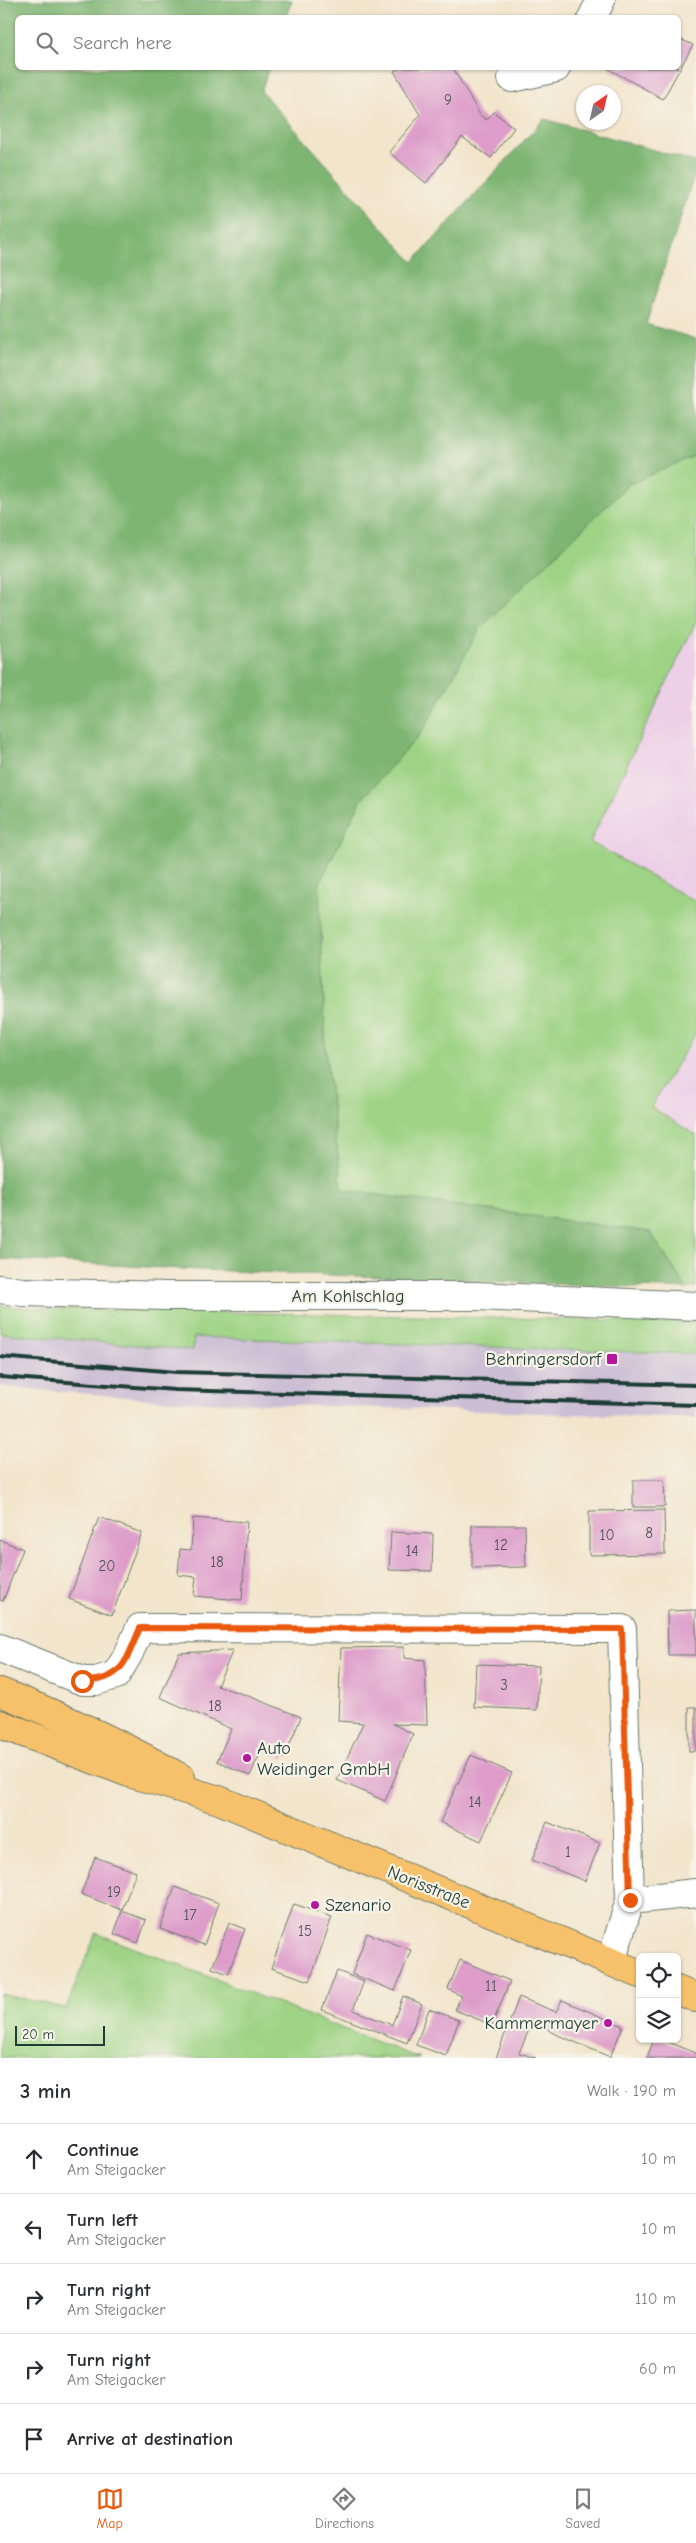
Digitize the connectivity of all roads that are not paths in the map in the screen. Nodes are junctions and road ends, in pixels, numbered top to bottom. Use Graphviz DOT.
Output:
graph roads {
  1 [pos="601,0"];
  2 [pos="594,15"];
  3 [pos="547,70"];
  4 [pos="512,78"];
  5 [pos="0,1289"];
  6 [pos="696,1306"];
  7 [pos="0,1648"];
  8 [pos="0,1692"];
  9 [pos="0,1724"];
  10 [pos="219,1800"];
  11 [pos="696,1893"];
  12 [pos="630,1900"];
  13 [pos="611,1962"];
  14 [pos="636,1972"];
  15 [pos="681,1992"];
  16 [pos="696,1998"];
  1 -- 2 [label="street"];
  3 -- 4 [label="street"];
  5 -- 6 [label="street, Am Kohlschlag"];
  7 -- 12 [label="street"];
  8 -- 10 [label="main road, Norisstraße"];
  9 -- 10 [label="main road, Norisstraße"];
  10 -- 13 [label="main road, Norisstraße"];
  11 -- 12 [label="street"];
  12 -- 13 [label="street"];
  13 -- 14 [label="main road, Norisstraße"];
  15 -- 16 [label="main road"];
}
